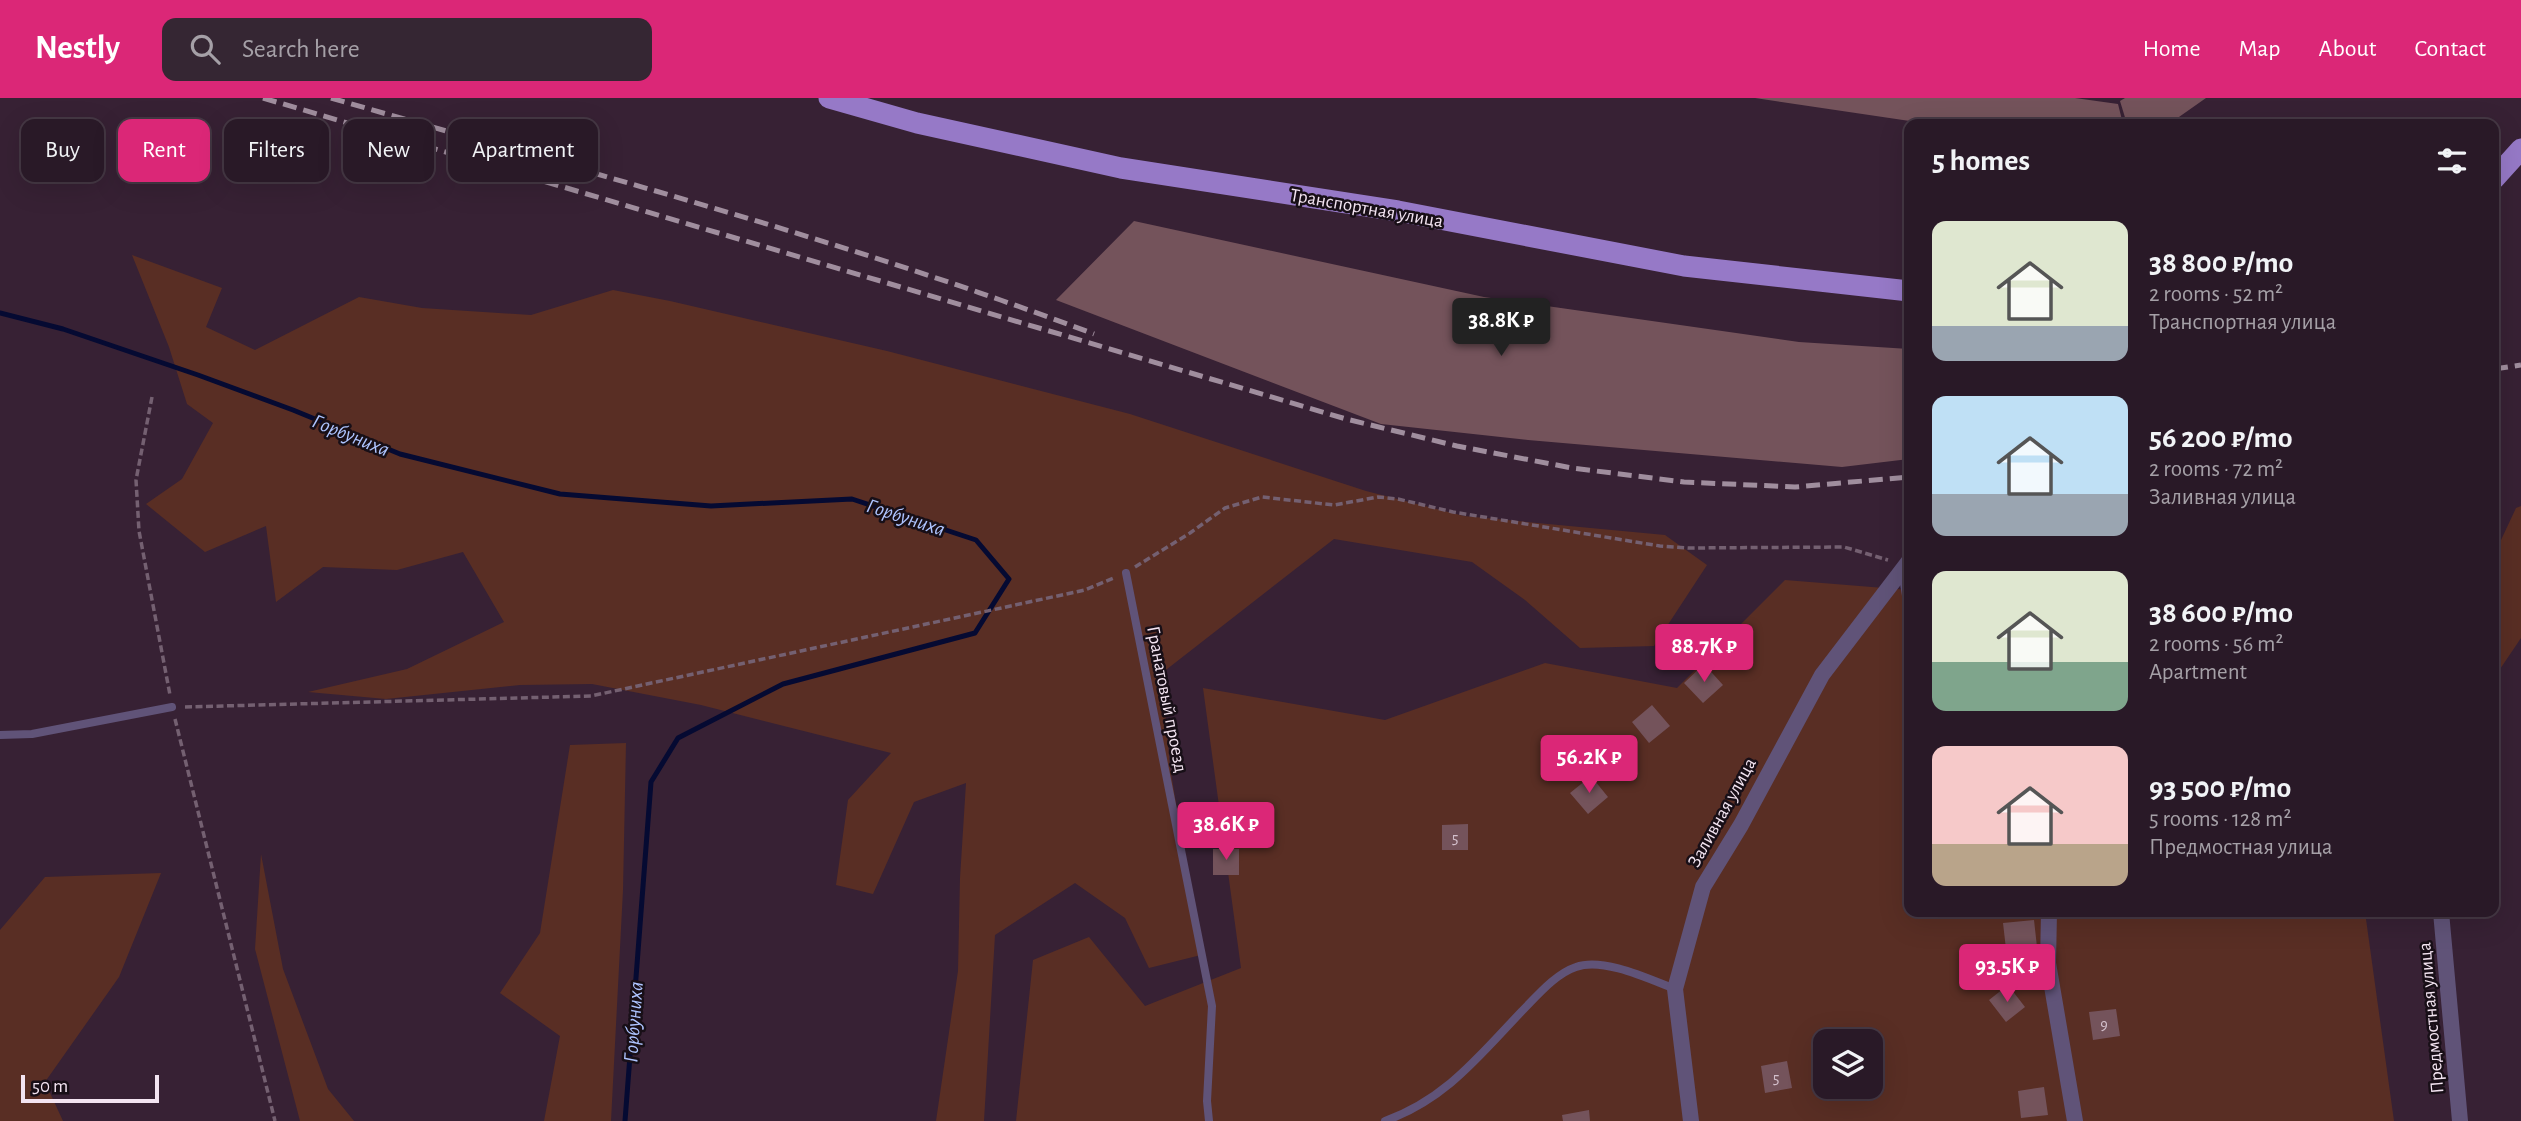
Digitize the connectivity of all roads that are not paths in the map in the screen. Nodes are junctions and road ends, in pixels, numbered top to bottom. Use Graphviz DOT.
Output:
graph roads {
  1 [pos="829,98"];
  2 [pos="2521,149"];
  3 [pos="2499,171"];
  4 [pos="1904,289"];
  5 [pos="1904,566"];
  6 [pos="1126,573"];
  7 [pos="172,707"];
  8 [pos="0,735"];
  9 [pos="2049,917"];
  10 [pos="2441,917"];
  11 [pos="1675,989"];
  12 [pos="1209,1121"];
  13 [pos="1385,1121"];
  14 [pos="1691,1121"];
  15 [pos="2074,1121"];
  16 [pos="2460,1121"];
  1 -- 4 [label="main road, Транспортная улица"];
  2 -- 3 [label="main road"];
  5 -- 11 [label="street, Заливная улица"];
  6 -- 12 [label="lane, Гранатовый проезд"];
  7 -- 8 [label="lane"];
  9 -- 15 [label="street"];
  10 -- 16 [label="street, Предмостная улица"];
  11 -- 13 [label="lane"];
  11 -- 14 [label="street, Заливная улица"];
}
